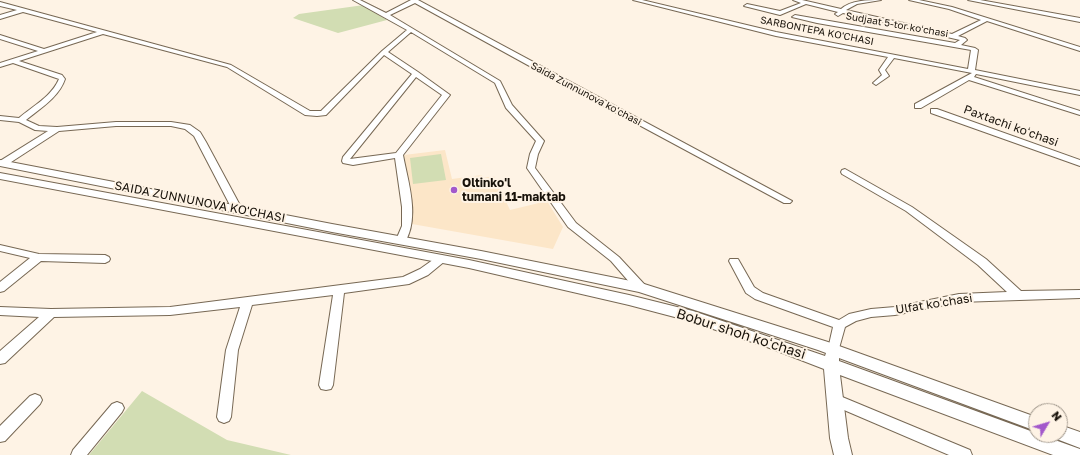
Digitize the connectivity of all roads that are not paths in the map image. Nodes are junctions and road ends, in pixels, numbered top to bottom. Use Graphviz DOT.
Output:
graph roads {
  1 [pos="356,0"];
  2 [pos="636,0"];
  3 [pos="796,0"];
  4 [pos="878,0"];
  5 [pos="912,0"];
  6 [pos="971,0"];
  7 [pos="1008,0"];
  8 [pos="805,2"];
  9 [pos="0,4"];
  10 [pos="747,6"];
  11 [pos="1020,9"];
  12 [pos="23,10"];
  13 [pos="842,12"];
  14 [pos="386,15"];
  15 [pos="0,17"];
  16 [pos="795,17"];
  17 [pos="987,19"];
  18 [pos="1080,20"];
  19 [pos="818,22"];
  20 [pos="410,30"];
  21 [pos="103,32"];
  22 [pos="953,36"];
  23 [pos="0,37"];
  24 [pos="956,45"];
  25 [pos="1080,49"];
  26 [pos="45,51"];
  27 [pos="384,52"];
  28 [pos="892,56"];
  29 [pos="13,61"];
  30 [pos="0,65"];
  31 [pos="416,74"];
  32 [pos="972,74"];
  33 [pos="876,83"];
  34 [pos="1080,93"];
  35 [pos="918,106"];
  36 [pos="934,111"];
  37 [pos="1080,113"];
  38 [pos="0,118"];
  39 [pos="21,120"];
  40 [pos="56,129"];
  41 [pos="400,155"];
  42 [pos="1080,163"];
  43 [pos="1,164"];
  44 [pos="845,172"];
  45 [pos="0,176"];
  46 [pos="787,201"];
  47 [pos="236,209"];
  48 [pos="332,228"];
  49 [pos="323,237"];
  50 [pos="399,245"];
  51 [pos="0,248"];
  52 [pos="39,257"];
  53 [pos="106,259"];
  54 [pos="440,259"];
  55 [pos="734,261"];
  56 [pos="0,288"];
  57 [pos="641,288"];
  58 [pos="339,290"];
  59 [pos="1080,294"];
  60 [pos="1018,295"];
  61 [pos="248,302"];
  62 [pos="0,311"];
  63 [pos="51,312"];
  64 [pos="840,325"];
  65 [pos="832,357"];
  66 [pos="0,359"];
  67 [pos="326,385"];
  68 [pos="36,400"];
  69 [pos="835,400"];
  70 [pos="117,408"];
  71 [pos="224,417"];
  72 [pos="1028,421"];
  73 [pos="0,436"];
  74 [pos="1068,436"];
  75 [pos="1080,440"];
  76 [pos="78,455"];
  77 [pos="843,455"];
  78 [pos="966,455"];
  79 [pos="1074,455"];
  1 -- 14 [label="street"];
  2 -- 28 [label="street, SARBONTEPA KO'CHASI"];
  3 -- 8 [label="street"];
  4 -- 13 [label="street"];
  5 -- 17 [label="street"];
  6 -- 11 [label="street"];
  7 -- 11 [label="street"];
  8 -- 10 [label="street"];
  8 -- 13 [label="street"];
  9 -- 12 [label="street"];
  11 -- 18 [label="street"];
  12 -- 15 [label="street"];
  12 -- 21 [label="street"];
  13 -- 19 [label="street"];
  13 -- 22 [label="street"];
  14 -- 20 [label="street"];
  14 -- 46 [label="street, Saida Zunnunova koʻchasi"];
  16 -- 19 [label="street, Sudjaat 5-tor koʻchasi"];
  17 -- 22 [label="street"];
  17 -- 25 [label="street"];
  19 -- 24 [label="street, Sudjaat 5-tor koʻchasi"];
  20 -- 27 [label="street"];
  20 -- 57 [label="street"];
  21 -- 26 [label="street"];
  21 -- 27 [label="street"];
  22 -- 24 [label="street"];
  23 -- 26 [label="street"];
  24 -- 32 [label="street, Sudjaat 5-tor koʻchasi"];
  26 -- 29 [label="street"];
  27 -- 31 [label="street"];
  28 -- 32 [label="street, SARBONTEPA KO'CHASI"];
  28 -- 33 [label="street"];
  29 -- 30 [label="street"];
  29 -- 39 [label="street"];
  31 -- 41 [label="street"];
  31 -- 41 [label="street"];
  32 -- 34 [label="street"];
  32 -- 35 [label="street"];
  32 -- 37 [label="street"];
  36 -- 42 [label="street, Paxtachi koʻchasi"];
  38 -- 39 [label="street"];
  39 -- 40 [label="street"];
  40 -- 43 [label="street"];
  40 -- 47 [label="street"];
  41 -- 50 [label="street"];
  43 -- 47 [label="main road, SAIDA ZUNNUNOVA KO'CHASI"];
  44 -- 60 [label="street"];
  45 -- 49 [label="main road, SAIDA ZUNNUNOVA KO'CHASI"];
  47 -- 48 [label="main road, SAIDA ZUNNUNOVA KO'CHASI"];
  48 -- 49 [label="main road"];
  48 -- 50 [label="main road, SAIDA ZUNNUNOVA KO'CHASI"];
  49 -- 50 [label="main road, SAIDA ZUNNUNOVA KO'CHASI"];
  50 -- 54 [label="main road, Bobur shoh koʻchasi"];
  50 -- 57 [label="main road, Bobur shoh koʻchasi"];
  51 -- 52 [label="street"];
  52 -- 53 [label="street"];
  52 -- 56 [label="street"];
  54 -- 58 [label="street"];
  54 -- 65 [label="main road, Bobur shoh koʻchasi"];
  55 -- 64 [label="street"];
  57 -- 65 [label="main road, Bobur shoh koʻchasi"];
  58 -- 61 [label="street"];
  58 -- 67 [label="street"];
  59 -- 60 [label="street, Ulfat koʻchasi"];
  60 -- 64 [label="street, Ulfat koʻchasi"];
  61 -- 63 [label="street"];
  61 -- 71 [label="street"];
  62 -- 63 [label="street"];
  63 -- 66 [label="street"];
  64 -- 65 [label="street"];
  65 -- 69 [label="main road"];
  65 -- 72 [label="main road, Bobur shoh koʻchasi"];
  65 -- 79 [label="main road, Bobur shoh koʻchasi"];
  68 -- 73 [label="street"];
  69 -- 77 [label="main road"];
  69 -- 78 [label="street"];
  70 -- 76 [label="street"];
  74 -- 75 [label="main road"];
}
